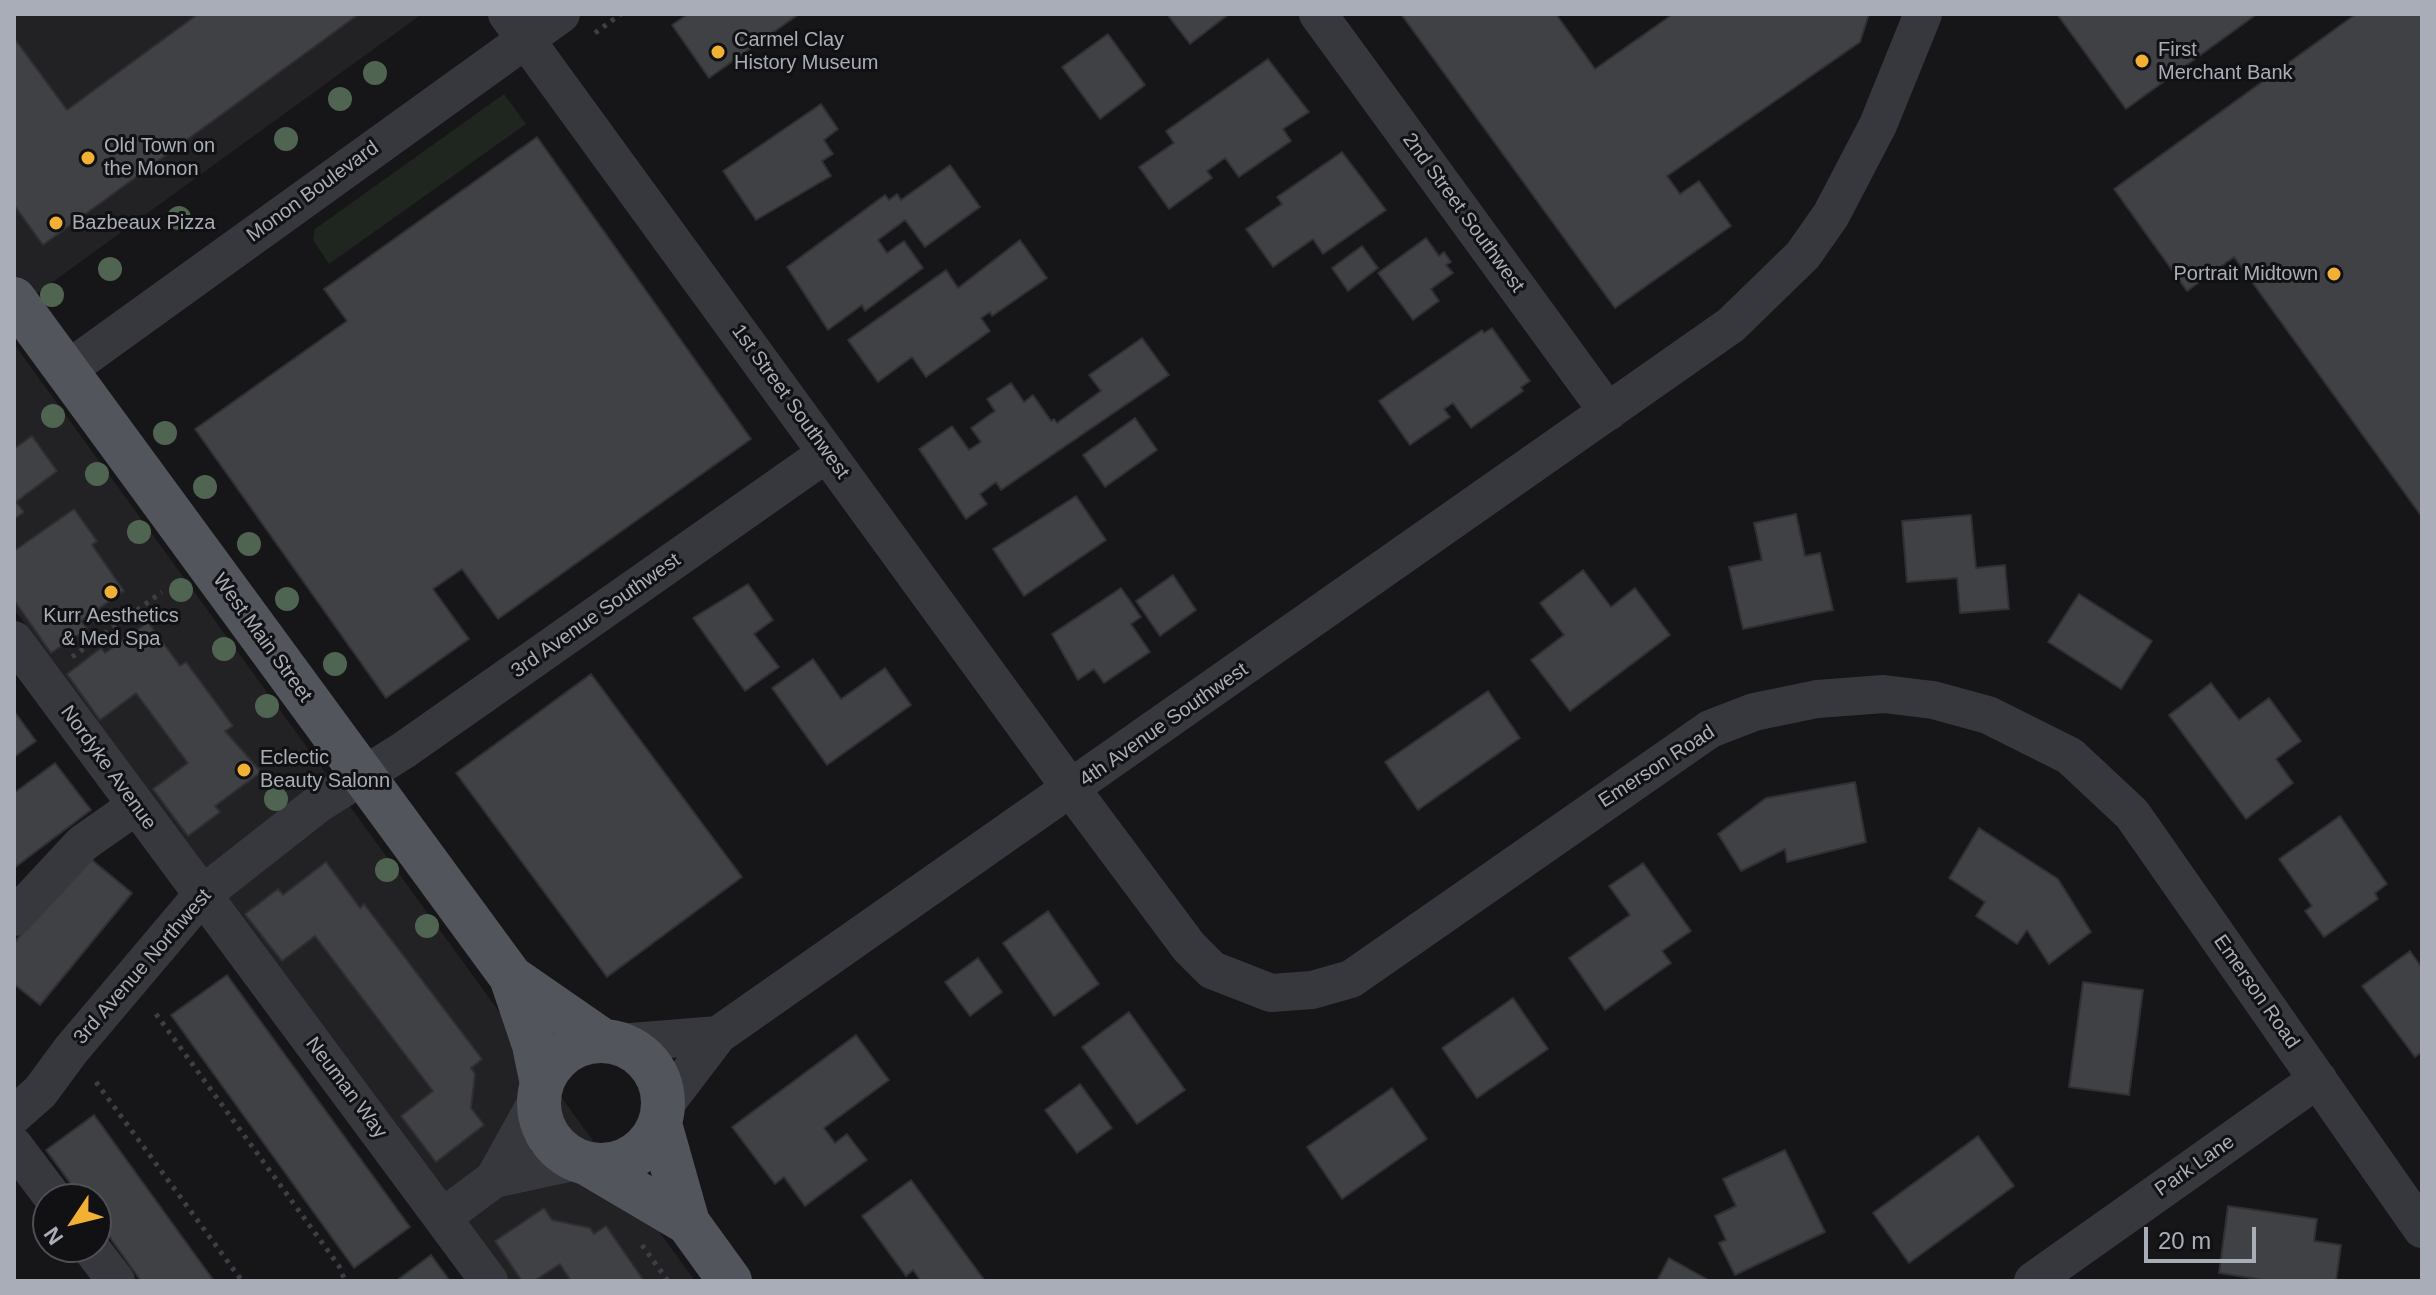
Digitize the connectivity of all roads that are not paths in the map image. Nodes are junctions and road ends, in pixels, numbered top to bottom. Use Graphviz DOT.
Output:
graph roads {
  1 [pos="561,14"];
  2 [pos="1318,14"];
  3 [pos="1923,14"];
  4 [pos="516,27"];
  5 [pos="18,314"];
  6 [pos="67,370"];
  7 [pos="1608,412"];
  8 [pos="827,453"];
  9 [pos="24,658"];
  10 [pos="362,775"];
  11 [pos="1072,790"];
  12 [pos="136,806"];
  13 [pos="202,895"];
  14 [pos="14,917"];
  15 [pos="511,977"];
  16 [pos="718,1035"];
  17 [pos="610,1042"];
  18 [pos="2318,1079"];
  19 [pos="540,1091"];
  20 [pos="14,1115"];
  21 [pos="662,1115"];
  22 [pos="14,1146"];
  23 [pos="583,1162"];
  24 [pos="494,1179"];
  25 [pos="42,1183"];
  26 [pos="443,1217"];
  27 [pos="688,1223"];
  28 [pos="2422,1229"];
  29 [pos="102,1263"];
  30 [pos="116,1281"];
  31 [pos="489,1281"];
  32 [pos="730,1281"];
  33 [pos="2033,1281"];
  1 -- 4 [label="street, Monon Boulevard"];
  2 -- 7 [label="street, 2nd Street Southwest"];
  3 -- 7 [label="street"];
  4 -- 6 [label="street, Monon Boulevard"];
  4 -- 8 [label="street, 1st Street Southwest"];
  5 -- 6 [label="main road, West Main Street"];
  6 -- 10 [label="main road, West Main Street"];
  7 -- 11 [label="street, 4th Avenue Southwest"];
  8 -- 10 [label="street, 3rd Avenue Southwest"];
  8 -- 11 [label="street, 1st Street Southwest"];
  9 -- 12 [label="street, Nordyke Avenue"];
  10 -- 13 [label="street, 3rd Avenue Northwest"];
  10 -- 15 [label="main road, West Main Street"];
  11 -- 16 [label="street, 4th Avenue Southwest"];
  11 -- 18 [label="street, Emerson Road"];
  12 -- 13 [label="street, Nordyke Avenue"];
  12 -- 14 [label="street"];
  13 -- 20 [label="street, 3rd Avenue Northwest"];
  13 -- 26 [label="street, Neuman Way"];
  15 -- 17 [label="main road, West Main Street"];
  15 -- 19 [label="main road, West Main Street"];
  16 -- 17 [label="street"];
  16 -- 21 [label="street, 4th Avenue Southwest"];
  17 -- 19 [label="main road"];
  17 -- 21 [label="main road"];
  18 -- 28 [label="street, Emerson Road"];
  18 -- 33 [label="street, Park Lane"];
  19 -- 23 [label="main road"];
  19 -- 24 [label="street"];
  21 -- 23 [label="main road"];
  21 -- 27 [label="main road"];
  22 -- 25 [label="street"];
  23 -- 24 [label="street"];
  23 -- 27 [label="main road"];
  24 -- 26 [label="street"];
  26 -- 31 [label="street, Neuman Way"];
  27 -- 32 [label="main road"];
  29 -- 30 [label="street"];
}
